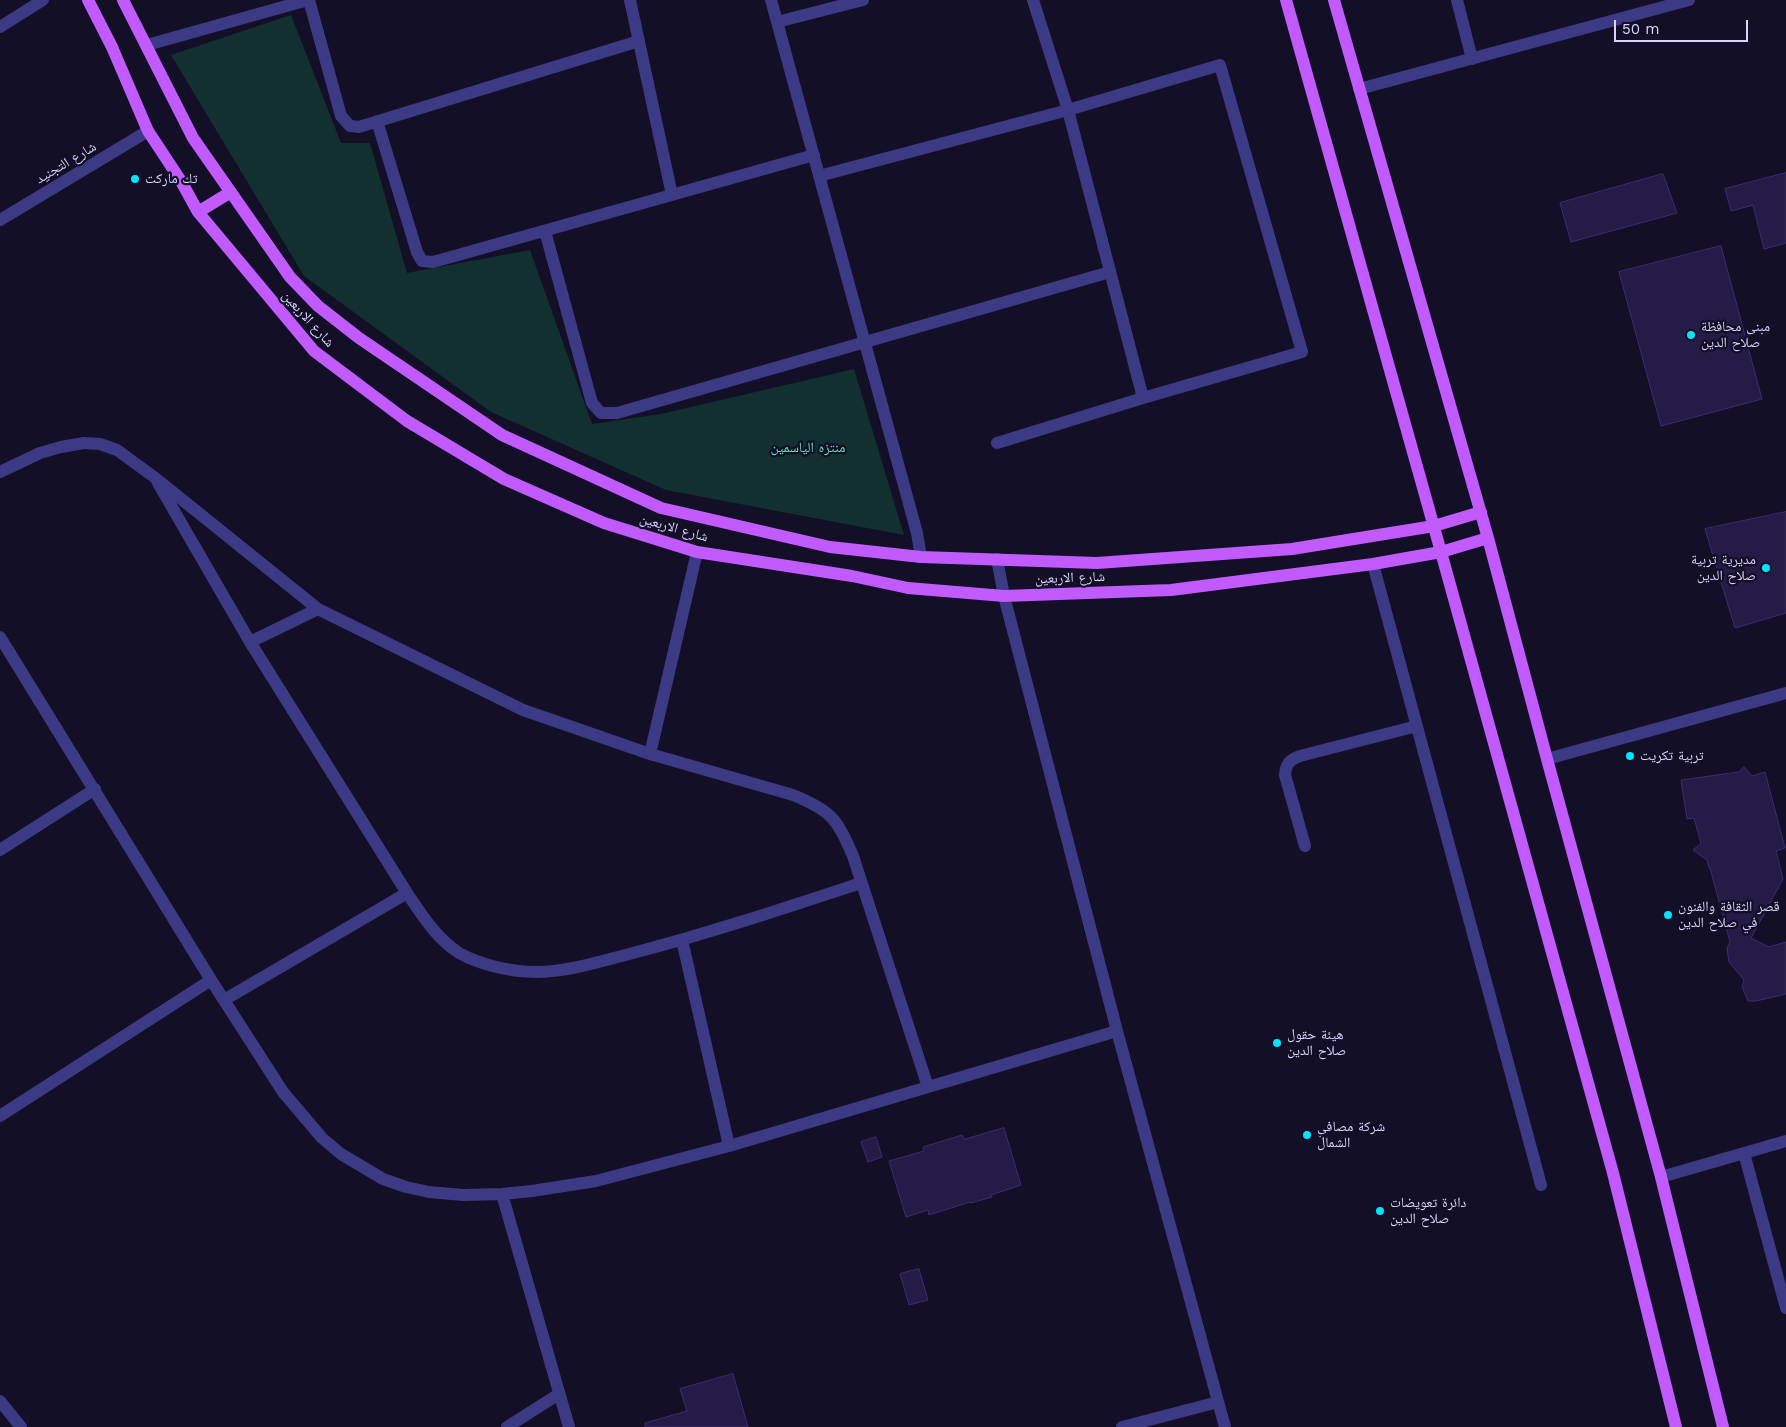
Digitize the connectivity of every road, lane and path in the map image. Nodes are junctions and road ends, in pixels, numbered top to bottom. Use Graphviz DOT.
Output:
graph roads {
  1 [pos="43,0"];
  2 [pos="88,0"];
  3 [pos="123,0"];
  4 [pos="309,0"];
  5 [pos="630,0"];
  6 [pos="771,0"];
  7 [pos="863,0"];
  8 [pos="1033,0"];
  9 [pos="1286,0"];
  10 [pos="1334,0"];
  11 [pos="1457,0"];
  12 [pos="1689,0"];
  13 [pos="778,22"];
  14 [pos="0,27"];
  15 [pos="639,41"];
  16 [pos="146,45"];
  17 [pos="1472,59"];
  18 [pos="1359,89"];
  19 [pos="1068,110"];
  20 [pos="377,121"];
  21 [pos="148,131"];
  22 [pos="814,155"];
  23 [pos="819,176"];
  24 [pos="230,192"];
  25 [pos="672,195"];
  26 [pos="198,212"];
  27 [pos="0,220"];
  28 [pos="545,231"];
  29 [pos="1110,272"];
  30 [pos="865,343"];
  31 [pos="1143,398"];
  32 [pos="996,443"];
  33 [pos="0,472"];
  34 [pos="154,477"];
  35 [pos="1481,512"];
  36 [pos="1434,526"];
  37 [pos="1488,538"];
  38 [pos="697,552"];
  39 [pos="1442,552"];
  40 [pos="921,557"];
  41 [pos="997,560"];
  42 [pos="1373,564"];
  43 [pos="1004,596"];
  44 [pos="318,609"];
  45 [pos="0,637"];
  46 [pos="250,642"];
  47 [pos="1786,693"];
  48 [pos="1417,726"];
  49 [pos="650,754"];
  50 [pos="1547,759"];
  51 [pos="95,789"];
  52 [pos="1305,846"];
  53 [pos="0,850"];
  54 [pos="861,883"];
  55 [pos="407,893"];
  56 [pos="682,940"];
  57 [pos="211,980"];
  58 [pos="224,1000"];
  59 [pos="1117,1030"];
  60 [pos="928,1087"];
  61 [pos="0,1116"];
  62 [pos="1786,1141"];
  63 [pos="729,1146"];
  64 [pos="1744,1153"];
  65 [pos="1661,1177"];
  66 [pos="1541,1185"];
  67 [pos="502,1194"];
  68 [pos="1786,1308"];
  69 [pos="559,1394"];
  70 [pos="0,1401"];
  71 [pos="1218,1402"];
  72 [pos="21,1427"];
  73 [pos="507,1427"];
  74 [pos="569,1427"];
  75 [pos="1122,1427"];
  76 [pos="1225,1427"];
  77 [pos="1676,1427"];
  78 [pos="1723,1427"];
  1 -- 14 [label="street"];
  2 -- 21 [label="main road, شارع الاربعين"];
  3 -- 16 [label="main road"];
  4 -- 16 [label="street"];
  4 -- 20 [label="street"];
  5 -- 15 [label="street"];
  6 -- 13 [label="street"];
  7 -- 13 [label="street"];
  8 -- 19 [label="street"];
  9 -- 36 [label="main road"];
  10 -- 18 [label="main road"];
  11 -- 17 [label="street"];
  12 -- 17 [label="street"];
  13 -- 22 [label="street"];
  15 -- 20 [label="street"];
  15 -- 25 [label="street"];
  16 -- 24 [label="main road"];
  17 -- 18 [label="street"];
  18 -- 35 [label="main road"];
  19 -- 23 [label="street"];
  19 -- 29 [label="street"];
  19 -- 31 [label="street"];
  20 -- 28 [label="street"];
  21 -- 26 [label="main road, شارع الاربعين"];
  21 -- 27 [label="street, شارع التجنيد"];
  22 -- 23 [label="street"];
  22 -- 25 [label="street"];
  23 -- 30 [label="street"];
  24 -- 26 [label="main road"];
  24 -- 40 [label="main road"];
  25 -- 28 [label="street"];
  26 -- 38 [label="main road, شارع الاربعين"];
  28 -- 30 [label="street"];
  29 -- 30 [label="street"];
  29 -- 31 [label="street"];
  30 -- 40 [label="street"];
  31 -- 32 [label="street"];
  33 -- 34 [label="street"];
  34 -- 44 [label="street"];
  34 -- 46 [label="street"];
  35 -- 36 [label="main road"];
  35 -- 37 [label="main road"];
  36 -- 39 [label="main road"];
  36 -- 41 [label="main road"];
  37 -- 39 [label="main road, شارع الاربعين"];
  37 -- 50 [label="main road"];
  38 -- 43 [label="main road, شارع الاربعين"];
  38 -- 49 [label="street"];
  39 -- 42 [label="main road, شارع الاربعين"];
  39 -- 77 [label="main road"];
  40 -- 41 [label="main road"];
  41 -- 43 [label="street"];
  42 -- 43 [label="main road, شارع الاربعين"];
  42 -- 48 [label="street"];
  43 -- 59 [label="street"];
  44 -- 46 [label="street"];
  44 -- 49 [label="street"];
  45 -- 51 [label="street"];
  46 -- 55 [label="street"];
  47 -- 50 [label="street"];
  48 -- 52 [label="street"];
  48 -- 66 [label="street"];
  49 -- 54 [label="street"];
  50 -- 65 [label="main road"];
  51 -- 53 [label="street"];
  51 -- 57 [label="street"];
  54 -- 56 [label="street"];
  54 -- 60 [label="street"];
  55 -- 56 [label="street"];
  55 -- 58 [label="street"];
  56 -- 63 [label="street"];
  57 -- 58 [label="street"];
  57 -- 61 [label="street"];
  58 -- 67 [label="street"];
  59 -- 60 [label="street"];
  59 -- 71 [label="street"];
  60 -- 63 [label="street"];
  62 -- 64 [label="street"];
  63 -- 67 [label="street"];
  64 -- 65 [label="street"];
  64 -- 68 [label="street"];
  65 -- 78 [label="main road"];
  67 -- 69 [label="street"];
  69 -- 73 [label="street"];
  69 -- 74 [label="street"];
  70 -- 72 [label="street"];
  71 -- 75 [label="street"];
  71 -- 76 [label="street"];
}
